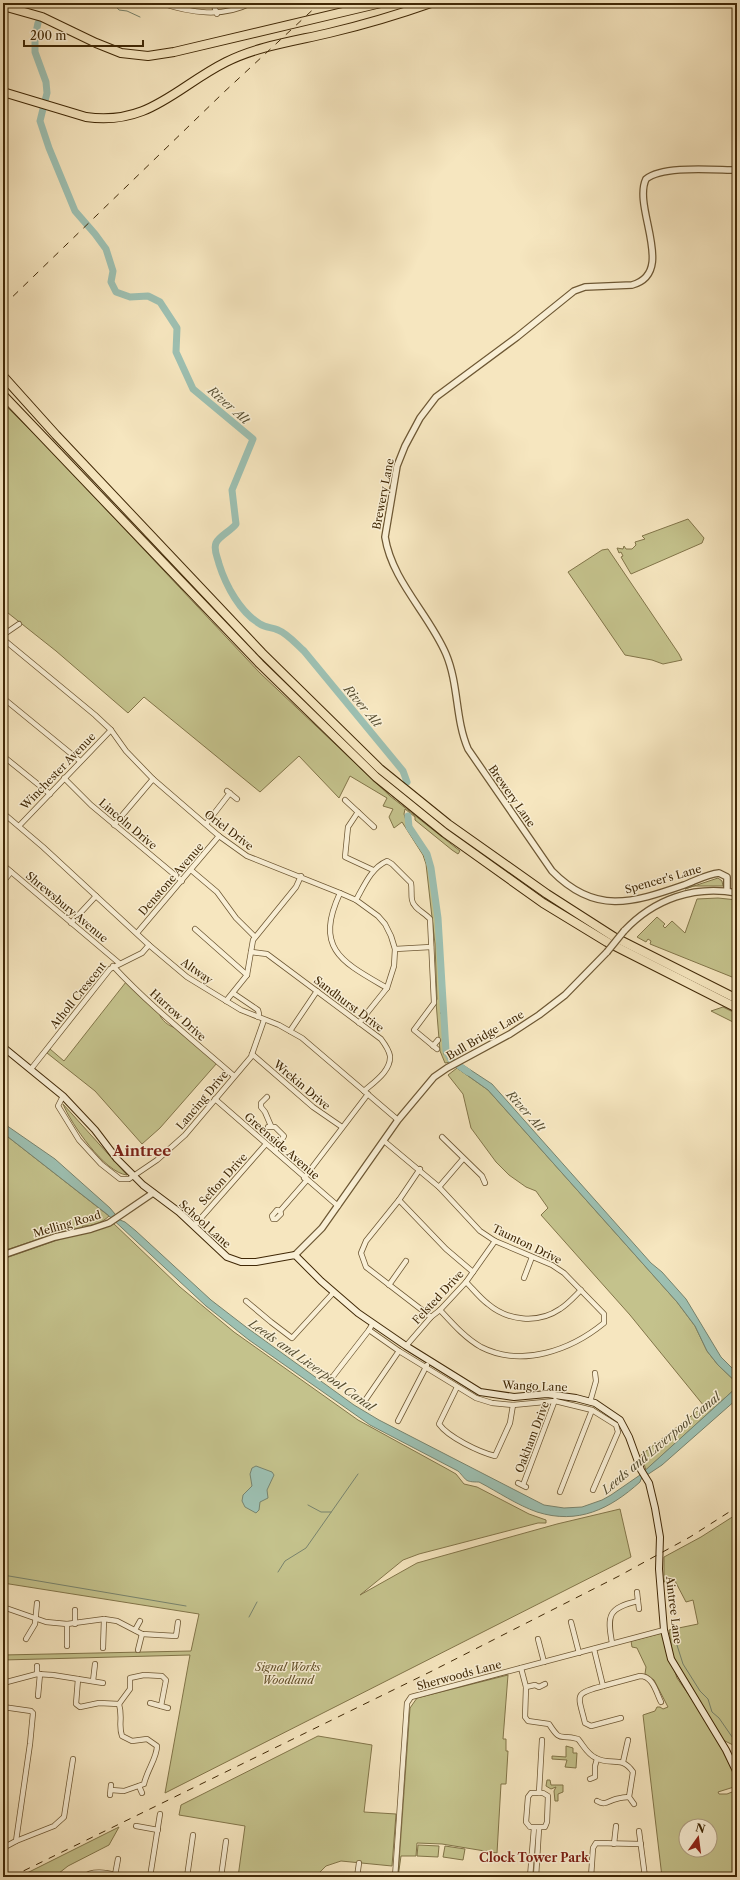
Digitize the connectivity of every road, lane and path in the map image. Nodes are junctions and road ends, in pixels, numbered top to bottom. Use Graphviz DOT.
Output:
graph roads {
  1 [pos="161,3"];
  2 [pos="213,3"];
  3 [pos="251,3"];
  4 [pos="381,3"];
  5 [pos="431,3"];
  6 [pos="3,6"];
  7 [pos="217,14"];
  8 [pos="3,92"];
  9 [pos="737,170"];
  10 [pos="3,376"];
  11 [pos="3,395"];
  12 [pos="19,624"];
  13 [pos="3,635"];
  14 [pos="3,639"];
  15 [pos="3,698"];
  16 [pos="111,730"];
  17 [pos="3,756"];
  18 [pos="80,761"];
  19 [pos="64,778"];
  20 [pos="152,779"];
  21 [pos="50,794"];
  22 [pos="237,799"];
  23 [pos="345,800"];
  24 [pos="358,812"];
  25 [pos="3,813"];
  26 [pos="206,824"];
  27 [pos="114,825"];
  28 [pos="19,826"];
  29 [pos="374,827"];
  30 [pos="220,836"];
  31 [pos="3,865"];
  32 [pos="191,870"];
  33 [pos="373,870"];
  34 [pos="11,872"];
  35 [pos="301,876"];
  36 [pos="182,881"];
  37 [pos="3,882"];
  38 [pos="726,891"];
  39 [pos="340,893"];
  40 [pos="737,893"];
  41 [pos="580,894"];
  42 [pos="96,896"];
  43 [pos="356,900"];
  44 [pos="71,923"];
  45 [pos="195,930"];
  46 [pos="137,933"];
  47 [pos="255,937"];
  48 [pos="149,944"];
  49 [pos="431,947"];
  50 [pos="395,949"];
  51 [pos="251,952"];
  52 [pos="119,963"];
  53 [pos="113,966"];
  54 [pos="247,975"];
  55 [pos="387,988"];
  56 [pos="317,991"];
  57 [pos="233,993"];
  58 [pos="737,999"];
  59 [pos="226,1001"];
  60 [pos="737,1008"];
  61 [pos="258,1017"];
  62 [pos="264,1020"];
  63 [pos="359,1023"];
  64 [pos="290,1031"];
  65 [pos="438,1040"];
  66 [pos="3,1047"];
  67 [pos="252,1054"];
  68 [pos="31,1069"];
  69 [pos="234,1076"];
  70 [pos="366,1093"];
  71 [pos="62,1096"];
  72 [pos="267,1097"];
  73 [pos="215,1099"];
  74 [pos="398,1120"];
  75 [pos="342,1127"];
  76 [pos="442,1137"];
  77 [pos="384,1142"];
  78 [pos="266,1144"];
  79 [pos="275,1151"];
  80 [pos="463,1159"];
  81 [pos="420,1170"];
  82 [pos="133,1174"];
  83 [pos="306,1179"];
  84 [pos="485,1183"];
  85 [pos="439,1187"];
  86 [pos="153,1193"];
  87 [pos="399,1200"];
  88 [pos="338,1206"];
  89 [pos="280,1211"];
  90 [pos="194,1226"];
  91 [pos="495,1241"];
  92 [pos="3,1255"];
  93 [pos="295,1255"];
  94 [pos="532,1257"];
  95 [pos="406,1261"];
  96 [pos="473,1272"];
  97 [pos="524,1278"];
  98 [pos="466,1282"];
  99 [pos="389,1285"];
  100 [pos="581,1290"];
  101 [pos="334,1292"];
  102 [pos="246,1301"];
  103 [pos="440,1310"];
  104 [pos="431,1317"];
  105 [pos="373,1323"];
  106 [pos="369,1330"];
  107 [pos="406,1346"];
  108 [pos="398,1351"];
  109 [pos="430,1360"];
  110 [pos="426,1366"];
  111 [pos="595,1373"];
  112 [pos="331,1379"];
  113 [pos="457,1387"];
  114 [pos="556,1398"];
  115 [pos="360,1400"];
  116 [pos="590,1402"];
  117 [pos="513,1405"];
  118 [pos="592,1410"];
  119 [pos="398,1421"];
  120 [pos="629,1437"];
  121 [pos="522,1485"];
  122 [pos="593,1490"];
  123 [pos="560,1492"];
  124 [pos="637,1592"];
  125 [pos="638,1601"];
  126 [pos="37,1602"];
  127 [pos="3,1607"];
  128 [pos="639,1609"];
  129 [pos="75,1610"];
  130 [pos="36,1619"];
  131 [pos="104,1619"];
  132 [pos="140,1621"];
  133 [pos="178,1622"];
  134 [pos="571,1622"];
  135 [pos="67,1624"];
  136 [pos="75,1624"];
  137 [pos="135,1630"];
  138 [pos="664,1630"];
  139 [pos="142,1634"];
  140 [pos="26,1639"];
  141 [pos="538,1639"];
  142 [pos="612,1643"];
  143 [pos="67,1646"];
  144 [pos="103,1648"];
  145 [pos="594,1649"];
  146 [pos="138,1650"];
  147 [pos="579,1653"];
  148 [pos="544,1662"];
  149 [pos="95,1664"];
  150 [pos="37,1666"];
  151 [pos="521,1668"];
  152 [pos="38,1674"];
  153 [pos="3,1675"];
  154 [pos="78,1679"];
  155 [pos="93,1682"];
  156 [pos="4,1683"];
  157 [pos="103,1683"];
  158 [pos="545,1684"];
  159 [pos="603,1686"];
  160 [pos="526,1687"];
  161 [pos="38,1696"];
  162 [pos="661,1702"];
  163 [pos="119,1704"];
  164 [pos="150,1704"];
  165 [pos="162,1706"];
  166 [pos="3,1707"];
  167 [pos="168,1708"];
  168 [pos="621,1718"];
  169 [pos="542,1740"];
  170 [pos="628,1740"];
  171 [pos="73,1759"];
  172 [pos="597,1759"];
  173 [pos="623,1762"];
  174 [pos="737,1773"];
  175 [pos="590,1779"];
  176 [pos="139,1786"];
  177 [pos="110,1790"];
  178 [pos="142,1793"];
  179 [pos="539,1793"];
  180 [pos="629,1797"];
  181 [pos="596,1801"];
  182 [pos="634,1804"];
  183 [pos="160,1814"];
  184 [pos="136,1826"];
  185 [pos="616,1826"];
  186 [pos="534,1828"];
  187 [pos="540,1828"];
  188 [pos="158,1830"];
  189 [pos="639,1831"];
  190 [pos="193,1835"];
  191 [pos="16,1841"];
  192 [pos="226,1841"];
  193 [pos="614,1844"];
  194 [pos="641,1844"];
  195 [pos="3,1848"];
  196 [pos="532,1857"];
  197 [pos="537,1857"];
  198 [pos="118,1859"];
  199 [pos="358,1863"];
  200 [pos="115,1875"];
  201 [pos="530,1876"];
  202 [pos="536,1876"];
  203 [pos="84,1877"];
  204 [pos="126,1877"];
  205 [pos="150,1877"];
  206 [pos="186,1877"];
  207 [pos="221,1877"];
  208 [pos="357,1877"];
  209 [pos="395,1877"];
  210 [pos="591,1877"];
  211 [pos="645,1877"];
  1 -- 7 [label="street"];
  2 -- 7 [label="street"];
  3 -- 7 [label="street"];
  4 -- 6 [label="highway"];
  5 -- 8 [label="highway"];
  9 -- 41 [label="street, Brewery Lane"];
  10 -- 58 [label="highway"];
  11 -- 60 [label="highway"];
  12 -- 13 [label="street"];
  14 -- 16 [label="street, Oriel Drive"];
  15 -- 18 [label="street"];
  16 -- 18 [label="street, Winchester Avenue"];
  16 -- 20 [label="street, Oriel Drive"];
  17 -- 21 [label="street"];
  18 -- 19 [label="street, Winchester Avenue"];
  19 -- 21 [label="street, Winchester Avenue"];
  19 -- 27 [label="street, Lincoln Drive"];
  20 -- 26 [label="street, Oriel Drive"];
  20 -- 27 [label="street"];
  21 -- 28 [label="street, Winchester Avenue"];
  22 -- 26 [label="street"];
  23 -- 24 [label="street"];
  24 -- 29 [label="street"];
  24 -- 33 [label="street"];
  25 -- 28 [label="street, Altway"];
  26 -- 30 [label="street, Oriel Drive"];
  27 -- 36 [label="street, Lincoln Drive"];
  28 -- 42 [label="street, Altway"];
  30 -- 32 [label="street, Denstone Avenue"];
  30 -- 35 [label="street, Oriel Drive"];
  31 -- 34 [label="street, Shrewsbury Avenue"];
  32 -- 36 [label="street, Denstone Avenue"];
  32 -- 47 [label="street"];
  33 -- 43 [label="street"];
  33 -- 49 [label="street"];
  34 -- 37 [label="street"];
  34 -- 44 [label="street, Shrewsbury Avenue"];
  35 -- 39 [label="street, Oriel Drive"];
  35 -- 47 [label="street"];
  36 -- 46 [label="street, Denstone Avenue"];
  38 -- 40 [label="street"];
  38 -- 41 [label="street, Spencer's Lane"];
  38 -- 74 [label="street, Bull Bridge Lane, bridge"];
  39 -- 43 [label="street, Oriel Drive"];
  39 -- 55 [label="street"];
  42 -- 44 [label="street"];
  42 -- 46 [label="street, Altway"];
  43 -- 50 [label="street, Oriel Drive"];
  44 -- 52 [label="street, Shrewsbury Avenue"];
  45 -- 54 [label="street"];
  46 -- 48 [label="street, Altway"];
  47 -- 51 [label="street"];
  48 -- 52 [label="street, Atholl Crescent"];
  48 -- 59 [label="street, Altway"];
  49 -- 50 [label="street"];
  49 -- 65 [label="street"];
  50 -- 55 [label="street, Oriel Drive"];
  51 -- 54 [label="street"];
  51 -- 56 [label="street, Sandhurst Drive"];
  52 -- 53 [label="street, Atholl Crescent"];
  53 -- 68 [label="street, Atholl Crescent"];
  53 -- 69 [label="street, Harrow Drive"];
  54 -- 57 [label="street"];
  55 -- 63 [label="street, Oriel Drive"];
  56 -- 63 [label="street, Sandhurst Drive"];
  56 -- 64 [label="street"];
  57 -- 59 [label="street"];
  57 -- 61 [label="street"];
  59 -- 61 [label="street, Altway"];
  61 -- 62 [label="street, Altway"];
  62 -- 64 [label="street, Altway"];
  62 -- 67 [label="street, Lancing Drive"];
  63 -- 70 [label="street, Sandhurst Drive"];
  64 -- 70 [label="street, Altway"];
  66 -- 68 [label="main road"];
  67 -- 69 [label="street, Lancing Drive"];
  67 -- 75 [label="street, Wrekin Drive"];
  68 -- 71 [label="main road"];
  69 -- 73 [label="street, Lancing Drive"];
  70 -- 74 [label="street, Altway"];
  70 -- 75 [label="street, Sandhurst Drive"];
  71 -- 82 [label="main road"];
  71 -- 82 [label="street"];
  72 -- 79 [label="street"];
  73 -- 78 [label="street, Greenside Avenue"];
  73 -- 82 [label="street, Lancing Drive"];
  74 -- 77 [label="street, Bull Bridge Lane"];
  75 -- 83 [label="street, Sandhurst Drive"];
  76 -- 80 [label="street"];
  77 -- 81 [label="street, Taunton Drive"];
  77 -- 88 [label="street, Bull Bridge Lane"];
  78 -- 79 [label="street, Greenside Avenue"];
  78 -- 90 [label="street, Sefton Drive"];
  79 -- 83 [label="street, Greenside Avenue"];
  80 -- 84 [label="street"];
  80 -- 85 [label="street"];
  81 -- 85 [label="street, Taunton Drive"];
  81 -- 87 [label="street"];
  82 -- 86 [label="main road"];
  83 -- 88 [label="street, Greenside Avenue"];
  83 -- 89 [label="street, Sandhurst Drive"];
  85 -- 91 [label="street, Taunton Drive"];
  86 -- 90 [label="main road, School Lane"];
  86 -- 92 [label="street, Melling Road"];
  87 -- 96 [label="street"];
  87 -- 99 [label="street"];
  88 -- 93 [label="street, Bull Bridge Lane"];
  90 -- 93 [label="main road, School Lane"];
  91 -- 94 [label="street, Taunton Drive"];
  91 -- 96 [label="street, Felsted Drive"];
  93 -- 101 [label="main road, Wango Lane"];
  94 -- 97 [label="street"];
  94 -- 100 [label="street, Taunton Drive"];
  95 -- 99 [label="street"];
  96 -- 98 [label="street, Felsted Drive"];
  98 -- 100 [label="street"];
  98 -- 103 [label="street, Felsted Drive"];
  99 -- 104 [label="street"];
  100 -- 103 [label="street, Taunton Drive"];
  101 -- 102 [label="street"];
  101 -- 105 [label="main road, Wango Lane"];
  103 -- 104 [label="street, Felsted Drive"];
  104 -- 107 [label="street, Felsted Drive"];
  105 -- 106 [label="street"];
  105 -- 107 [label="main road, Wango Lane"];
  106 -- 108 [label="street, Wango Lane"];
  106 -- 112 [label="street"];
  107 -- 109 [label="main road, Wango Lane"];
  108 -- 110 [label="street, Wango Lane"];
  108 -- 115 [label="street"];
  109 -- 110 [label="street"];
  109 -- 114 [label="main road, Wango Lane"];
  110 -- 113 [label="street, Wango Lane"];
  110 -- 119 [label="street"];
  111 -- 116 [label="street"];
  113 -- 117 [label="street, Wango Lane"];
  113 -- 117 [label="street"];
  114 -- 116 [label="main road, Wango Lane"];
  114 -- 117 [label="street, Wango Lane"];
  114 -- 118 [label="street, Wango Lane"];
  114 -- 121 [label="street, Oakham Drive"];
  116 -- 120 [label="main road, Wango Lane"];
  118 -- 122 [label="street, Wango Lane"];
  118 -- 123 [label="street"];
  120 -- 138 [label="main road, Aintree Lane"];
  124 -- 125 [label="street"];
  125 -- 128 [label="street"];
  125 -- 142 [label="street"];
  126 -- 130 [label="street"];
  127 -- 130 [label="street"];
  129 -- 136 [label="street"];
  130 -- 135 [label="street"];
  130 -- 140 [label="street"];
  131 -- 136 [label="street"];
  131 -- 137 [label="street"];
  131 -- 144 [label="street"];
  132 -- 137 [label="street"];
  133 -- 139 [label="street"];
  134 -- 147 [label="street"];
  135 -- 136 [label="street"];
  135 -- 143 [label="street"];
  137 -- 139 [label="street"];
  138 -- 142 [label="street, Sherwoods Lane"];
  138 -- 174 [label="main road, Aintree Lane"];
  139 -- 146 [label="street"];
  141 -- 148 [label="street"];
  142 -- 145 [label="street, Sherwoods Lane"];
  145 -- 147 [label="street, Sherwoods Lane"];
  145 -- 159 [label="street"];
  147 -- 148 [label="street, Sherwoods Lane"];
  148 -- 151 [label="street, Sherwoods Lane"];
  149 -- 155 [label="street"];
  150 -- 152 [label="street"];
  151 -- 160 [label="street"];
  151 -- 209 [label="street, Sherwoods Lane"];
  152 -- 154 [label="street"];
  152 -- 156 [label="street"];
  152 -- 161 [label="street"];
  153 -- 156 [label="street"];
  154 -- 155 [label="street"];
  154 -- 163 [label="street"];
  155 -- 157 [label="street"];
  158 -- 160 [label="street"];
  159 -- 162 [label="street"];
  159 -- 168 [label="street"];
  160 -- 172 [label="street"];
  163 -- 165 [label="street"];
  163 -- 176 [label="street"];
  164 -- 165 [label="street"];
  165 -- 167 [label="street"];
  166 -- 191 [label="street"];
  169 -- 179 [label="street"];
  170 -- 173 [label="street"];
  171 -- 191 [label="street"];
  172 -- 173 [label="street"];
  172 -- 175 [label="street"];
  173 -- 180 [label="street"];
  176 -- 177 [label="street"];
  176 -- 178 [label="street"];
  179 -- 186 [label="street"];
  179 -- 187 [label="street"];
  180 -- 181 [label="street"];
  180 -- 182 [label="street"];
  183 -- 188 [label="street"];
  184 -- 188 [label="street"];
  185 -- 193 [label="street"];
  186 -- 187 [label="street"];
  186 -- 196 [label="street"];
  187 -- 197 [label="street"];
  188 -- 205 [label="street"];
  189 -- 194 [label="street"];
  190 -- 206 [label="street"];
  191 -- 195 [label="street"];
  192 -- 207 [label="street"];
  193 -- 194 [label="street"];
  193 -- 210 [label="street"];
  194 -- 211 [label="street"];
  196 -- 197 [label="street"];
  196 -- 201 [label="street"];
  197 -- 202 [label="street"];
  198 -- 200 [label="street"];
  199 -- 208 [label="street"];
  200 -- 203 [label="street"];
  200 -- 204 [label="street"];
  201 -- 202 [label="street"];
}
